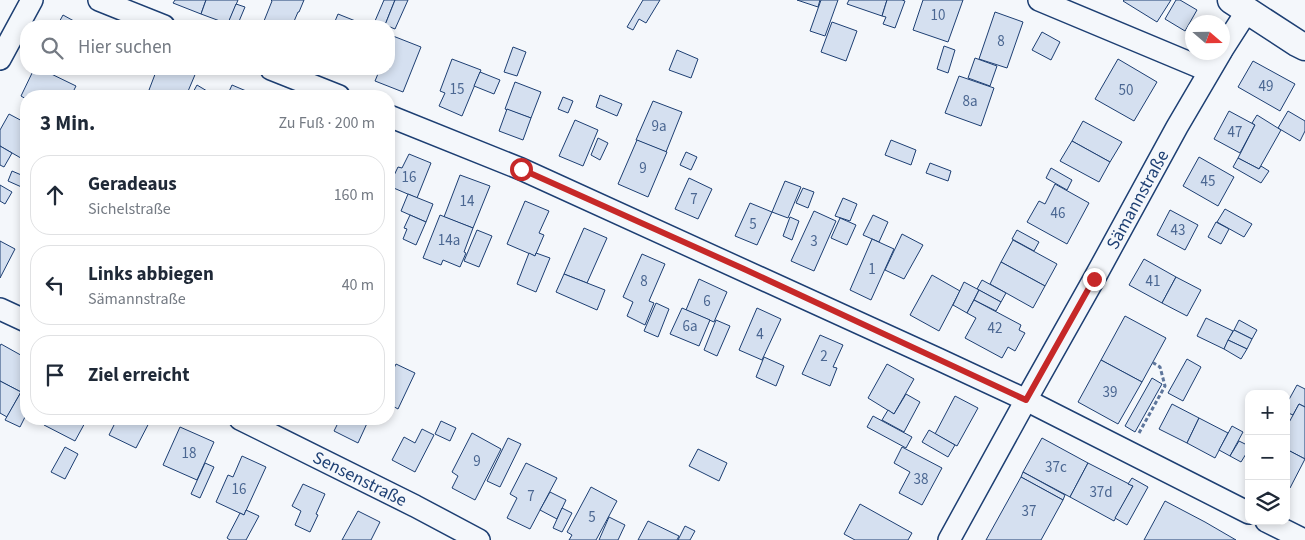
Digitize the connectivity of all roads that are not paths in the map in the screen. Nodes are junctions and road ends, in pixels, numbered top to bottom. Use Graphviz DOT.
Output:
graph roads {
  1 [pos="32,0"];
  2 [pos="99,0"];
  3 [pos="1039,0"];
  4 [pos="1239,6"];
  5 [pos="149,20"];
  6 [pos="1230,30"];
  7 [pos="6,34"];
  8 [pos="1305,47"];
  9 [pos="0,59"];
  10 [pos="1216,60"];
  11 [pos="1209,71"];
  12 [pos="286,75"];
  13 [pos="325,90"];
  14 [pos="395,118"];
  15 [pos="0,309"];
  16 [pos="20,318"];
  17 [pos="1026,400"];
  18 [pos="252,425"];
  19 [pos="1245,511"];
  20 [pos="1275,525"];
  21 [pos="1303,537"];
  22 [pos="480,540"];
  23 [pos="949,540"];
  1 -- 7 [label="street"];
  2 -- 5 [label="street"];
  3 -- 11 [label="street"];
  4 -- 6 [label="street, Sämannstraße"];
  4 -- 8 [label="street"];
  7 -- 9 [label="street"];
  10 -- 11 [label="street, Sämannstraße"];
  11 -- 17 [label="street, Sämannstraße"];
  12 -- 13 [label="street"];
  14 -- 17 [label="street"];
  15 -- 16 [label="street"];
  17 -- 19 [label="street"];
  17 -- 23 [label="street, Sämannstraße"];
  18 -- 22 [label="street, Sensenstraße"];
  20 -- 21 [label="street"];
}
